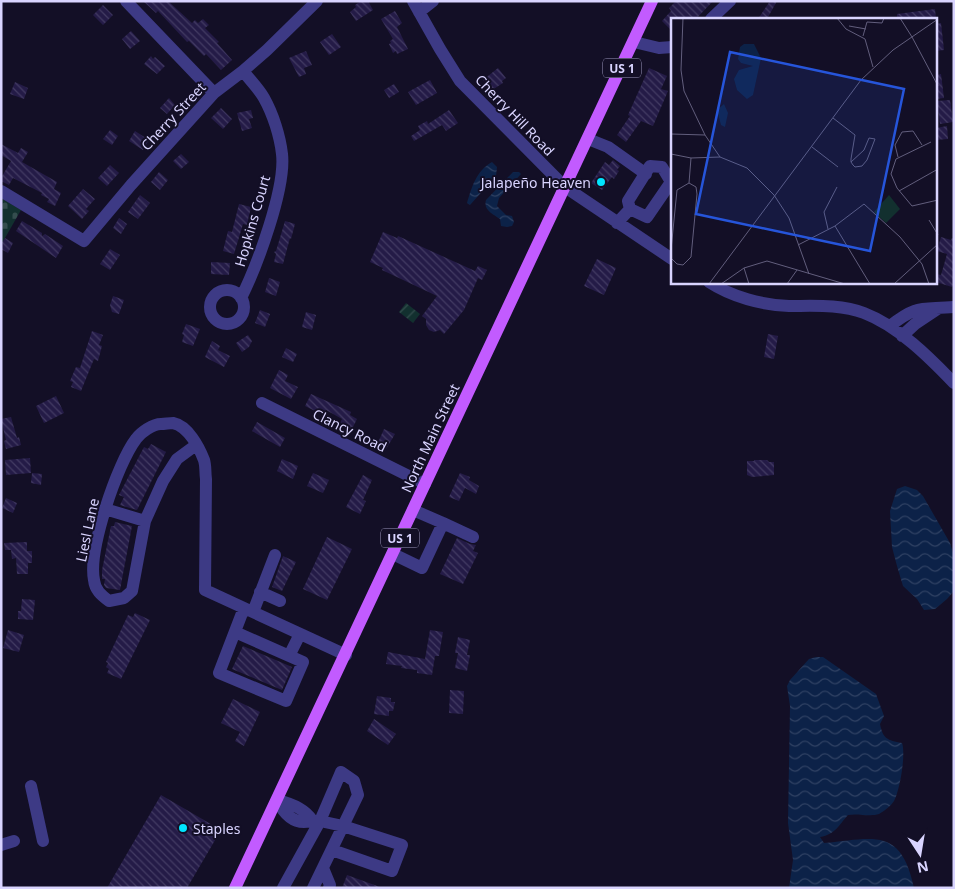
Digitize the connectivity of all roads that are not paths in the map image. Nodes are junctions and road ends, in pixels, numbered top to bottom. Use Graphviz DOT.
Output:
graph roads {
  1 [pos="126,1"];
  2 [pos="317,1"];
  3 [pos="432,1"];
  4 [pos="652,1"];
  5 [pos="730,1"];
  6 [pos="416,7"];
  7 [pos="712,18"];
  8 [pos="634,42"];
  9 [pos="671,47"];
  10 [pos="243,71"];
  11 [pos="214,93"];
  12 [pos="588,139"];
  13 [pos="646,174"];
  14 [pos="564,187"];
  15 [pos="1,191"];
  16 [pos="630,209"];
  17 [pos="617,223"];
  18 [pos="671,258"];
  19 [pos="713,284"];
  20 [pos="241,298"];
  21 [pos="954,306"];
  22 [pos="939,308"];
  23 [pos="890,326"];
  24 [pos="902,336"];
  25 [pos="954,383"];
  26 [pos="262,403"];
  27 [pos="196,444"];
  28 [pos="425,484"];
  29 [pos="105,509"];
  30 [pos="413,510"];
  31 [pos="145,521"];
  32 [pos="443,523"];
  33 [pos="473,537"];
  34 [pos="392,554"];
  35 [pos="275,555"];
  36 [pos="260,592"];
  37 [pos="280,601"];
  38 [pos="248,610"];
  39 [pos="235,632"];
  40 [pos="300,634"];
  41 [pos="346,655"];
  42 [pos="290,656"];
  43 [pos="31,786"];
  44 [pos="277,800"];
  45 [pos="316,820"];
  46 [pos="343,826"];
  47 [pos="14,841"];
  48 [pos="43,841"];
  49 [pos="1,845"];
  50 [pos="332,850"];
  51 [pos="323,868"];
  52 [pos="235,888"];
  53 [pos="283,888"];
  54 [pos="314,888"];
  55 [pos="329,888"];
  1 -- 11 [label="street"];
  2 -- 10 [label="street, Cherry Street"];
  3 -- 6 [label="street"];
  4 -- 8 [label="main road, North Main Street / US 1"];
  5 -- 7 [label="street"];
  6 -- 14 [label="street, Cherry Hill Road"];
  8 -- 9 [label="street"];
  8 -- 12 [label="main road, North Main Street / US 1"];
  10 -- 11 [label="street, Cherry Street"];
  10 -- 20 [label="street, Hopkins Court"];
  11 -- 15 [label="street, Cherry Street"];
  12 -- 13 [label="street"];
  12 -- 14 [label="main road, North Main Street / US 1"];
  13 -- 16 [label="street"];
  13 -- 16 [label="street"];
  14 -- 17 [label="street, Cherry Hill Road"];
  14 -- 28 [label="main road, North Main Street / US 1"];
  16 -- 17 [label="street"];
  17 -- 18 [label="street, Cherry Hill Road"];
  19 -- 23 [label="street"];
  21 -- 22 [label="street"];
  22 -- 23 [label="street"];
  22 -- 24 [label="street"];
  23 -- 24 [label="street"];
  24 -- 25 [label="street"];
  26 -- 28 [label="street, Clancy Road"];
  27 -- 29 [label="street, Liesl Lane"];
  27 -- 31 [label="street, Liesl Lane"];
  27 -- 38 [label="street, Liesl Lane"];
  28 -- 30 [label="main road, North Main Street / US 1"];
  29 -- 31 [label="street"];
  29 -- 31 [label="street, Liesl Lane"];
  30 -- 32 [label="street"];
  30 -- 34 [label="main road, North Main Street / US 1"];
  32 -- 33 [label="street"];
  32 -- 34 [label="street"];
  34 -- 41 [label="main road, North Main Street / US 1"];
  35 -- 36 [label="street"];
  36 -- 37 [label="street"];
  36 -- 38 [label="street"];
  38 -- 39 [label="street"];
  38 -- 40 [label="street, Liesl Lane"];
  39 -- 42 [label="street"];
  39 -- 42 [label="street"];
  40 -- 41 [label="street, Liesl Lane"];
  40 -- 42 [label="street"];
  41 -- 44 [label="main road, North Main Street / US 1"];
  43 -- 48 [label="street"];
  44 -- 45 [label="street"];
  44 -- 52 [label="main road, North Main Street / US 1"];
  45 -- 46 [label="street"];
  45 -- 46 [label="street"];
  45 -- 53 [label="street"];
  46 -- 50 [label="street"];
  46 -- 50 [label="street"];
  47 -- 49 [label="street"];
  50 -- 51 [label="street"];
  51 -- 54 [label="street"];
  51 -- 55 [label="street"];
}
